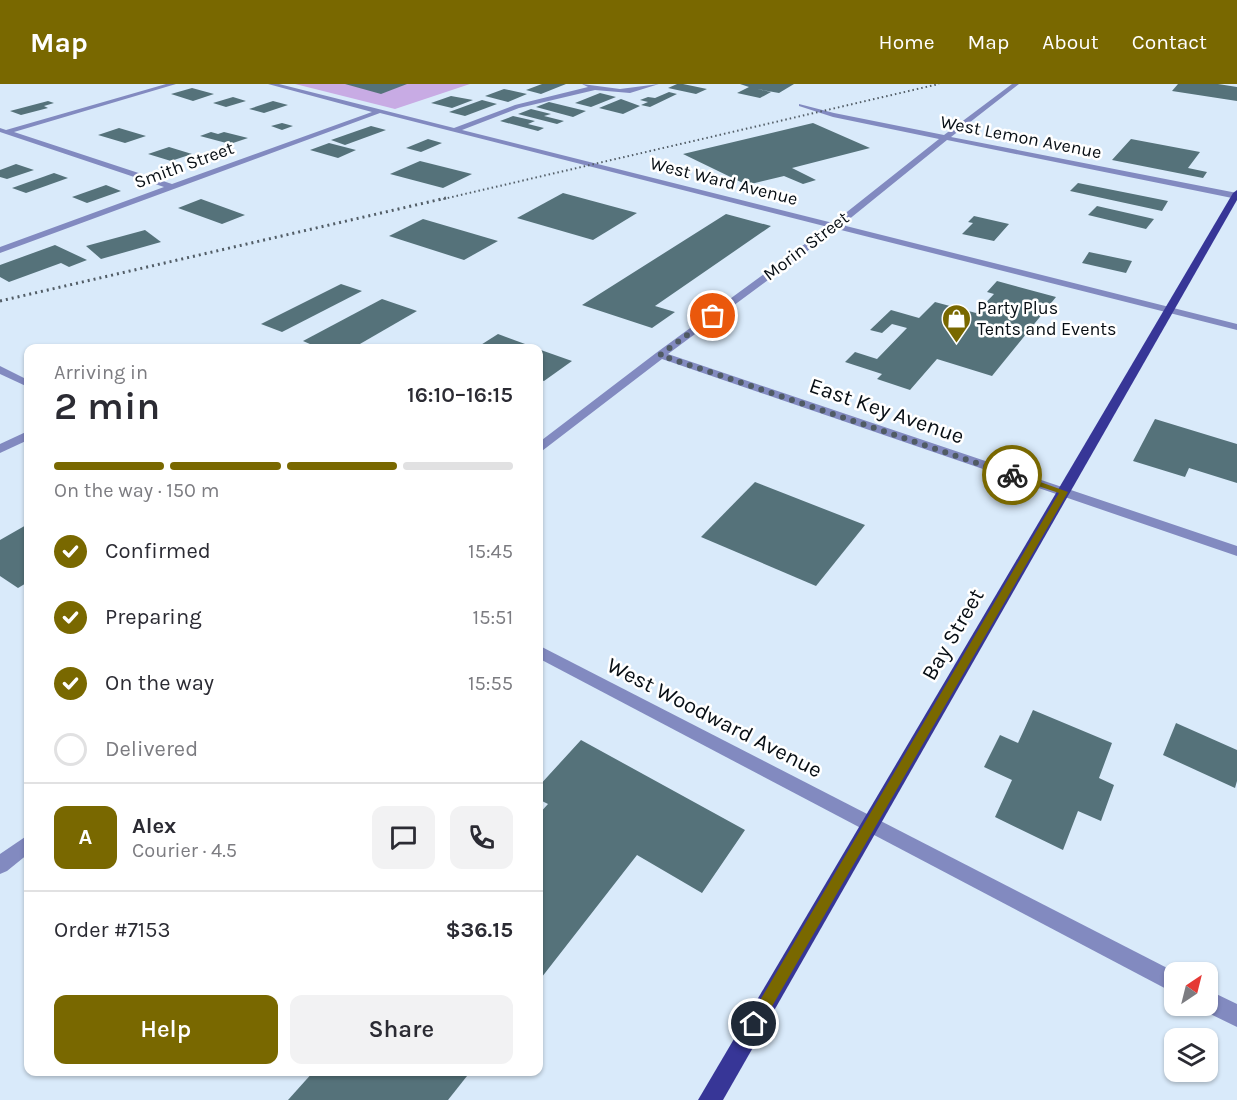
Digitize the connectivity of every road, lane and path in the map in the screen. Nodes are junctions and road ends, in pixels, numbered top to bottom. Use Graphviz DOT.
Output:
graph roads {
  1 [pos="173,84"];
  2 [pos="271,84"];
  3 [pos="585,84"];
  4 [pos="656,84"];
  5 [pos="1016,84"];
  6 [pos="594,88"];
  7 [pos="801,105"];
  8 [pos="380,111"];
  9 [pos="455,130"];
  10 [pos="2,132"];
  11 [pos="945,137"];
  12 [pos="171,187"];
  13 [pos="1236,194"];
  14 [pos="835,226"];
  15 [pos="0,250"];
  16 [pos="1169,310"];
  17 [pos="1237,327"];
  18 [pos="660,355"];
  19 [pos="0,369"];
  20 [pos="24,382"];
  21 [pos="24,437"];
  22 [pos="543,446"];
  23 [pos="0,449"];
  24 [pos="1064,492"];
  25 [pos="1237,551"];
  26 [pos="543,654"];
  27 [pos="871,824"];
  28 [pos="24,846"];
  29 [pos="0,865"];
  30 [pos="1164,978"];
  31 [pos="1218,1006"];
  32 [pos="1237,1016"];
  33 [pos="710,1100"];
  1 -- 10 [label="street"];
  2 -- 8 [label="street, West Ward Avenue"];
  3 -- 6 [label="street"];
  4 -- 6 [label="street"];
  5 -- 11 [label="street, Morin Street"];
  6 -- 9 [label="street"];
  7 -- 11 [label="street, West Lemon Avenue"];
  8 -- 9 [label="street, West Ward Avenue"];
  8 -- 12 [label="street, Smith Street"];
  9 -- 14 [label="street, West Ward Avenue"];
  10 -- 12 [label="street"];
  11 -- 13 [label="street, West Lemon Avenue"];
  11 -- 14 [label="street, Morin Street"];
  12 -- 15 [label="street, Smith Street"];
  13 -- 16 [label="main road, Bay Street"];
  14 -- 16 [label="street, West Ward Avenue"];
  14 -- 18 [label="street, Morin Street"];
  16 -- 17 [label="street, West Ward Avenue"];
  16 -- 24 [label="main road, Bay Street"];
  18 -- 22 [label="street, Morin Street"];
  18 -- 24 [label="street, East Key Avenue"];
  19 -- 20 [label="street"];
  21 -- 23 [label="street"];
  24 -- 25 [label="street, East Key Avenue"];
  24 -- 27 [label="main road, Bay Street"];
  26 -- 27 [label="street, West Woodward Avenue"];
  27 -- 30 [label="street, West Woodward Avenue"];
  27 -- 33 [label="main road, Bay Street"];
  28 -- 29 [label="street"];
  31 -- 32 [label="street"];
}
